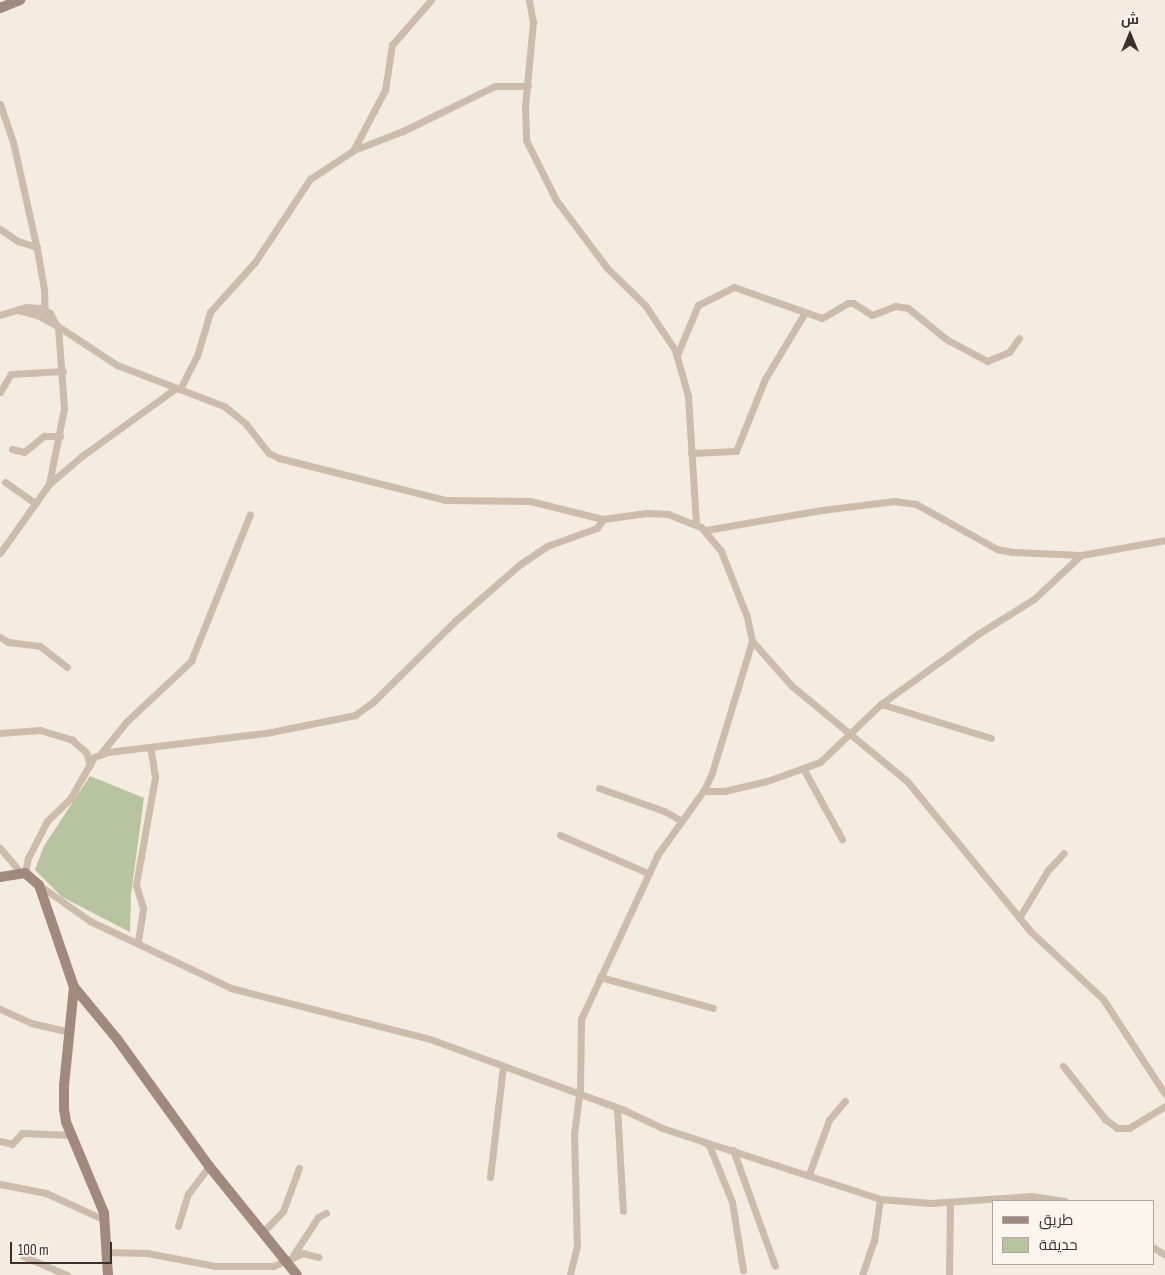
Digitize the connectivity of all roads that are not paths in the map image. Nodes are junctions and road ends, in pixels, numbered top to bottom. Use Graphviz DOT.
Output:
graph roads {
  1 [pos="20,0"];
  2 [pos="431,0"];
  3 [pos="529,0"];
  4 [pos="0,8"];
  5 [pos="528,86"];
  6 [pos="0,104"];
  7 [pos="354,150"];
  8 [pos="0,229"];
  9 [pos="37,247"];
  10 [pos="804,314"];
  11 [pos="0,315"];
  12 [pos="46,315"];
  13 [pos="57,326"];
  14 [pos="1019,338"];
  15 [pos="677,355"];
  16 [pos="63,371"];
  17 [pos="178,389"];
  18 [pos="0,392"];
  19 [pos="60,436"];
  20 [pos="12,450"];
  21 [pos="692,453"];
  22 [pos="6,482"];
  23 [pos="49,484"];
  24 [pos="34,502"];
  25 [pos="250,514"];
  26 [pos="603,519"];
  27 [pos="696,524"];
  28 [pos="706,530"];
  29 [pos="1165,540"];
  30 [pos="0,554"];
  31 [pos="1081,555"];
  32 [pos="0,637"];
  33 [pos="752,641"];
  34 [pos="67,667"];
  35 [pos="881,704"];
  36 [pos="0,733"];
  37 [pos="850,734"];
  38 [pos="991,738"];
  39 [pos="150,747"];
  40 [pos="100,754"];
  41 [pos="90,765"];
  42 [pos="804,770"];
  43 [pos="599,788"];
  44 [pos="703,791"];
  45 [pos="680,820"];
  46 [pos="560,835"];
  47 [pos="842,839"];
  48 [pos="0,848"];
  49 [pos="1064,853"];
  50 [pos="23,873"];
  51 [pos="648,873"];
  52 [pos="0,877"];
  53 [pos="39,885"];
  54 [pos="1019,918"];
  55 [pos="138,941"];
  56 [pos="600,977"];
  57 [pos="74,987"];
  58 [pos="713,1008"];
  59 [pos="0,1009"];
  60 [pos="70,1032"];
  61 [pos="503,1066"];
  62 [pos="1063,1066"];
  63 [pos="1165,1094"];
  64 [pos="579,1096"];
  65 [pos="845,1101"];
  66 [pos="1165,1106"];
  67 [pos="617,1108"];
  68 [pos="72,1135"];
  69 [pos="700,1139"];
  70 [pos="0,1142"];
  71 [pos="733,1150"];
  72 [pos="209,1166"];
  73 [pos="300,1168"];
  74 [pos="808,1174"];
  75 [pos="490,1177"];
  76 [pos="0,1184"];
  77 [pos="880,1199"];
  78 [pos="1059,1200"];
  79 [pos="950,1202"];
  80 [pos="623,1211"];
  81 [pos="326,1213"];
  82 [pos="105,1220"];
  83 [pos="178,1226"];
  84 [pos="263,1232"];
  85 [pos="107,1252"];
  86 [pos="24,1256"];
  87 [pos="318,1257"];
  88 [pos="290,1258"];
  89 [pos="775,1266"];
  90 [pos="249,1267"];
  91 [pos="743,1270"];
  92 [pos="67,1275"];
  93 [pos="108,1275"];
  94 [pos="246,1275"];
  95 [pos="297,1275"];
  96 [pos="570,1275"];
  97 [pos="862,1275"];
  98 [pos="949,1275"];
  1 -- 4 [label="street"];
  2 -- 7 [label="street"];
  3 -- 5 [label="street"];
  5 -- 7 [label="street"];
  5 -- 15 [label="street"];
  6 -- 9 [label="street"];
  7 -- 17 [label="street"];
  8 -- 9 [label="street"];
  9 -- 12 [label="street"];
  10 -- 14 [label="street"];
  10 -- 15 [label="street"];
  10 -- 21 [label="street"];
  11 -- 12 [label="street"];
  12 -- 13 [label="street"];
  13 -- 16 [label="street"];
  13 -- 17 [label="street"];
  15 -- 21 [label="street"];
  16 -- 18 [label="street"];
  16 -- 19 [label="street"];
  17 -- 23 [label="street"];
  17 -- 26 [label="street"];
  19 -- 20 [label="street"];
  19 -- 23 [label="street"];
  21 -- 27 [label="street"];
  22 -- 24 [label="street"];
  23 -- 24 [label="street"];
  24 -- 30 [label="street"];
  25 -- 40 [label="street"];
  26 -- 27 [label="street"];
  26 -- 39 [label="street"];
  27 -- 28 [label="street"];
  28 -- 31 [label="street"];
  28 -- 33 [label="street"];
  29 -- 31 [label="street"];
  31 -- 35 [label="street"];
  32 -- 34 [label="street"];
  33 -- 37 [label="street"];
  33 -- 44 [label="street"];
  35 -- 37 [label="street"];
  35 -- 38 [label="street"];
  36 -- 41 [label="street"];
  37 -- 42 [label="street"];
  37 -- 54 [label="street"];
  39 -- 40 [label="street"];
  39 -- 55 [label="street"];
  40 -- 41 [label="street"];
  41 -- 50 [label="street"];
  42 -- 44 [label="street"];
  42 -- 47 [label="street"];
  43 -- 45 [label="street"];
  44 -- 45 [label="street"];
  45 -- 51 [label="street"];
  46 -- 51 [label="street"];
  48 -- 50 [label="street"];
  49 -- 54 [label="street"];
  50 -- 52 [label="street"];
  50 -- 53 [label="street"];
  51 -- 56 [label="street"];
  53 -- 55 [label="street"];
  53 -- 57 [label="street"];
  54 -- 63 [label="street"];
  55 -- 61 [label="street"];
  56 -- 58 [label="street"];
  56 -- 64 [label="street"];
  57 -- 60 [label="street"];
  57 -- 72 [label="street"];
  59 -- 60 [label="street"];
  60 -- 68 [label="street"];
  61 -- 64 [label="street"];
  61 -- 75 [label="street"];
  62 -- 66 [label="street"];
  64 -- 67 [label="street"];
  64 -- 96 [label="street"];
  65 -- 74 [label="street"];
  67 -- 69 [label="street"];
  67 -- 80 [label="street"];
  68 -- 70 [label="street"];
  68 -- 82 [label="street"];
  69 -- 71 [label="street"];
  69 -- 91 [label="street"];
  71 -- 74 [label="street"];
  71 -- 89 [label="street"];
  72 -- 83 [label="street"];
  72 -- 84 [label="street"];
  73 -- 84 [label="street"];
  74 -- 77 [label="street"];
  76 -- 82 [label="street"];
  77 -- 79 [label="street"];
  77 -- 97 [label="street"];
  78 -- 79 [label="street"];
  79 -- 98 [label="street"];
  81 -- 88 [label="street"];
  82 -- 85 [label="street"];
  84 -- 88 [label="street"];
  85 -- 90 [label="street"];
  85 -- 93 [label="street"];
  86 -- 92 [label="street"];
  87 -- 88 [label="street"];
  88 -- 90 [label="street"];
  88 -- 95 [label="street"];
  90 -- 94 [label="street"];
}
